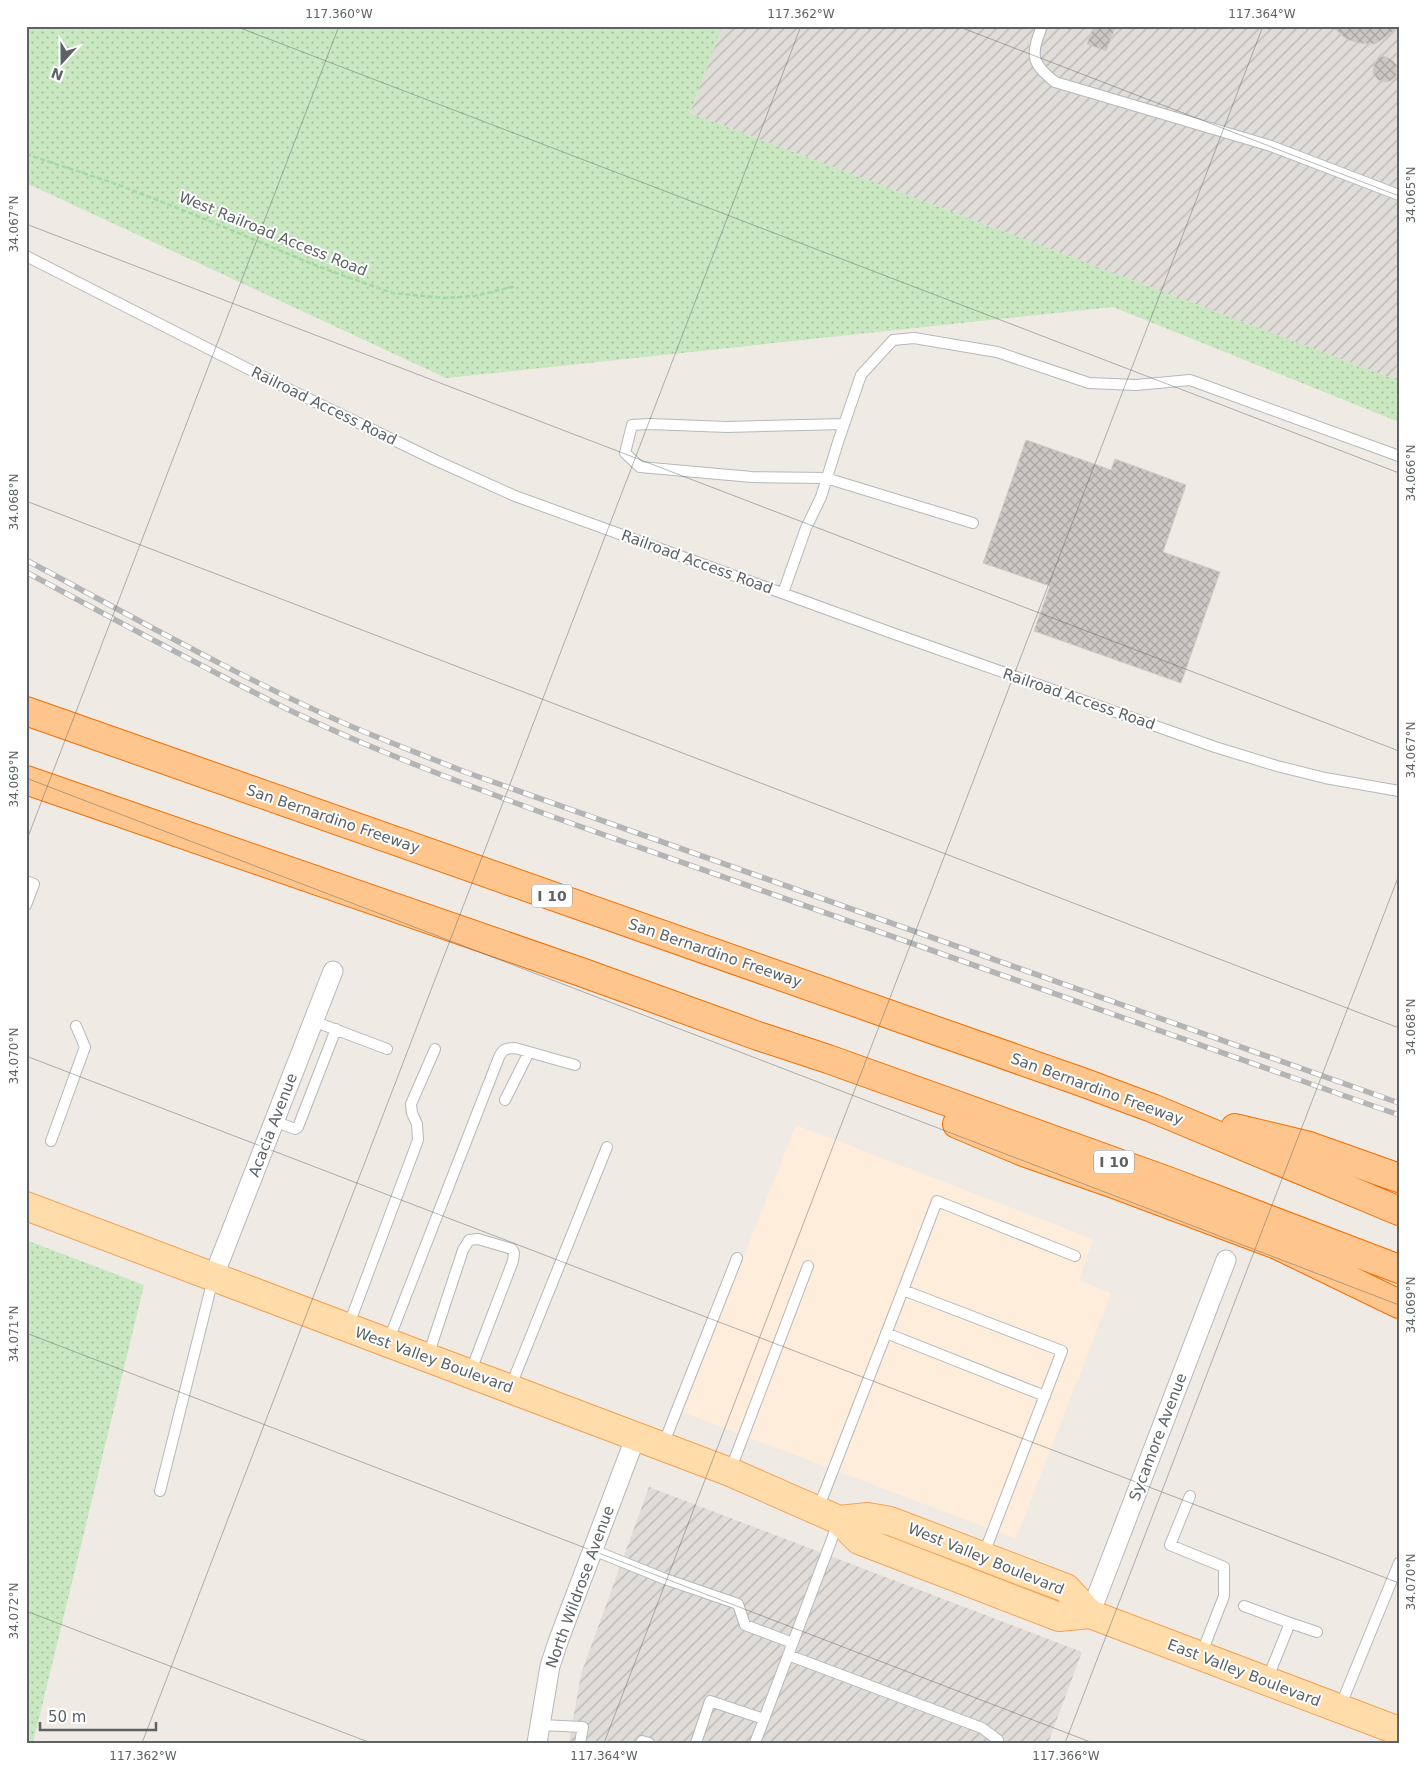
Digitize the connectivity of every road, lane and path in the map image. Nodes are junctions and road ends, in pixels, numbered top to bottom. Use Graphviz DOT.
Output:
graph roads {
  1 [pos="1042,26"];
  2 [pos="26,154"];
  3 [pos="1399,195"];
  4 [pos="26,256"];
  5 [pos="516,286"];
  6 [pos="844,424"];
  7 [pos="1399,456"];
  8 [pos="826,478"];
  9 [pos="972,523"];
  10 [pos="783,593"];
  11 [pos="26,711"];
  12 [pos="26,780"];
  13 [pos="1399,791"];
  14 [pos="26,881"];
  15 [pos="26,905"];
  16 [pos="333,971"];
  17 [pos="313,1021"];
  18 [pos="76,1026"];
  19 [pos="336,1029"];
  20 [pos="387,1049"];
  21 [pos="435,1049"];
  22 [pos="529,1052"];
  23 [pos="828,1059"];
  24 [pos="575,1065"];
  25 [pos="505,1100"];
  26 [pos="1152,1108"];
  27 [pos="274,1121"];
  28 [pos="51,1141"];
  29 [pos="607,1147"];
  30 [pos="1399,1178"];
  31 [pos="26,1206"];
  32 [pos="1399,1211"];
  33 [pos="1075,1256"];
  34 [pos="737,1258"];
  35 [pos="1226,1260"];
  36 [pos="808,1266"];
  37 [pos="1399,1269"];
  38 [pos="213,1278"];
  39 [pos="903,1290"];
  40 [pos="1399,1304"];
  41 [pos="347,1328"];
  42 [pos="886,1333"];
  43 [pos="388,1343"];
  44 [pos="428,1358"];
  45 [pos="470,1374"];
  46 [pos="510,1389"];
  47 [pos="1045,1396"];
  48 [pos="636,1436"];
  49 [pos="663,1446"];
  50 [pos="730,1472"];
  51 [pos="160,1491"];
  52 [pos="1190,1496"];
  53 [pos="828,1515"];
  54 [pos="593,1550"];
  55 [pos="982,1556"];
  56 [pos="1399,1564"];
  57 [pos="1244,1606"];
  58 [pos="1090,1614"];
  59 [pos="1290,1622"];
  60 [pos="1317,1632"];
  61 [pos="793,1643"];
  62 [pos="788,1655"];
  63 [pos="1201,1656"];
  64 [pos="1266,1681"];
  65 [pos="1340,1708"];
  66 [pos="764,1719"];
  67 [pos="1399,1731"];
  68 [pos="539,1734"];
  69 [pos="1000,1742"];
  70 [pos="580,1743"];
  71 [pos="641,1743"];
  72 [pos="649,1743"];
  73 [pos="696,1743"];
  74 [pos="755,1743"];
  1 -- 3 [label="lane"];
  2 -- 5 [label="path, West Railroad Access Road"];
  4 -- 10 [label="lane, Railroad Access Road"];
  6 -- 7 [label="lane"];
  6 -- 8 [label="lane"];
  6 -- 8 [label="lane"];
  8 -- 9 [label="lane"];
  8 -- 10 [label="lane"];
  10 -- 13 [label="lane, Railroad Access Road"];
  11 -- 26 [label="highway, San Bernardino Freeway / I 10"];
  12 -- 23 [label="highway, I 10"];
  14 -- 15 [label="lane"];
  16 -- 17 [label="street, Acacia Avenue"];
  17 -- 19 [label="lane"];
  17 -- 27 [label="street, Acacia Avenue"];
  18 -- 28 [label="lane"];
  19 -- 20 [label="lane"];
  19 -- 27 [label="lane"];
  21 -- 41 [label="lane"];
  22 -- 24 [label="lane"];
  22 -- 25 [label="lane"];
  22 -- 43 [label="lane"];
  23 -- 37 [label="highway, I 10"];
  23 -- 40 [label="highway"];
  26 -- 30 [label="highway"];
  26 -- 32 [label="highway, San Bernardino Freeway / I 10"];
  27 -- 38 [label="street, Acacia Avenue"];
  29 -- 46 [label="lane"];
  31 -- 38 [label="main road, West Valley Boulevard"];
  33 -- 39 [label="lane"];
  34 -- 49 [label="lane"];
  35 -- 58 [label="street, Sycamore Avenue"];
  36 -- 50 [label="lane"];
  38 -- 41 [label="main road, West Valley Boulevard"];
  38 -- 51 [label="lane"];
  39 -- 42 [label="lane"];
  39 -- 47 [label="lane"];
  41 -- 43 [label="main road, West Valley Boulevard"];
  42 -- 47 [label="lane"];
  42 -- 53 [label="lane"];
  43 -- 44 [label="main road, West Valley Boulevard"];
  44 -- 45 [label="main road, West Valley Boulevard"];
  44 -- 45 [label="lane"];
  45 -- 46 [label="main road, West Valley Boulevard"];
  46 -- 48 [label="main road, West Valley Boulevard"];
  47 -- 55 [label="lane"];
  48 -- 49 [label="main road, West Valley Boulevard"];
  48 -- 54 [label="street, North Wildrose Avenue"];
  49 -- 50 [label="main road, West Valley Boulevard"];
  50 -- 53 [label="main road, West Valley Boulevard"];
  52 -- 63 [label="lane"];
  53 -- 55 [label="main road, West Valley Boulevard"];
  53 -- 58 [label="main road, West Valley Boulevard"];
  53 -- 61 [label="lane"];
  54 -- 61 [label="lane"];
  54 -- 68 [label="street, North Wildrose Avenue"];
  55 -- 58 [label="main road, West Valley Boulevard"];
  56 -- 65 [label="lane"];
  57 -- 59 [label="lane"];
  58 -- 63 [label="main road, East Valley Boulevard"];
  59 -- 60 [label="lane"];
  59 -- 64 [label="lane"];
  61 -- 62 [label="lane"];
  62 -- 66 [label="lane"];
  62 -- 69 [label="lane"];
  63 -- 64 [label="main road, East Valley Boulevard"];
  64 -- 65 [label="main road, East Valley Boulevard"];
  65 -- 67 [label="main road, East Valley Boulevard"];
  66 -- 73 [label="lane"];
  66 -- 74 [label="lane"];
  68 -- 70 [label="lane"];
  71 -- 72 [label="lane"];
}
